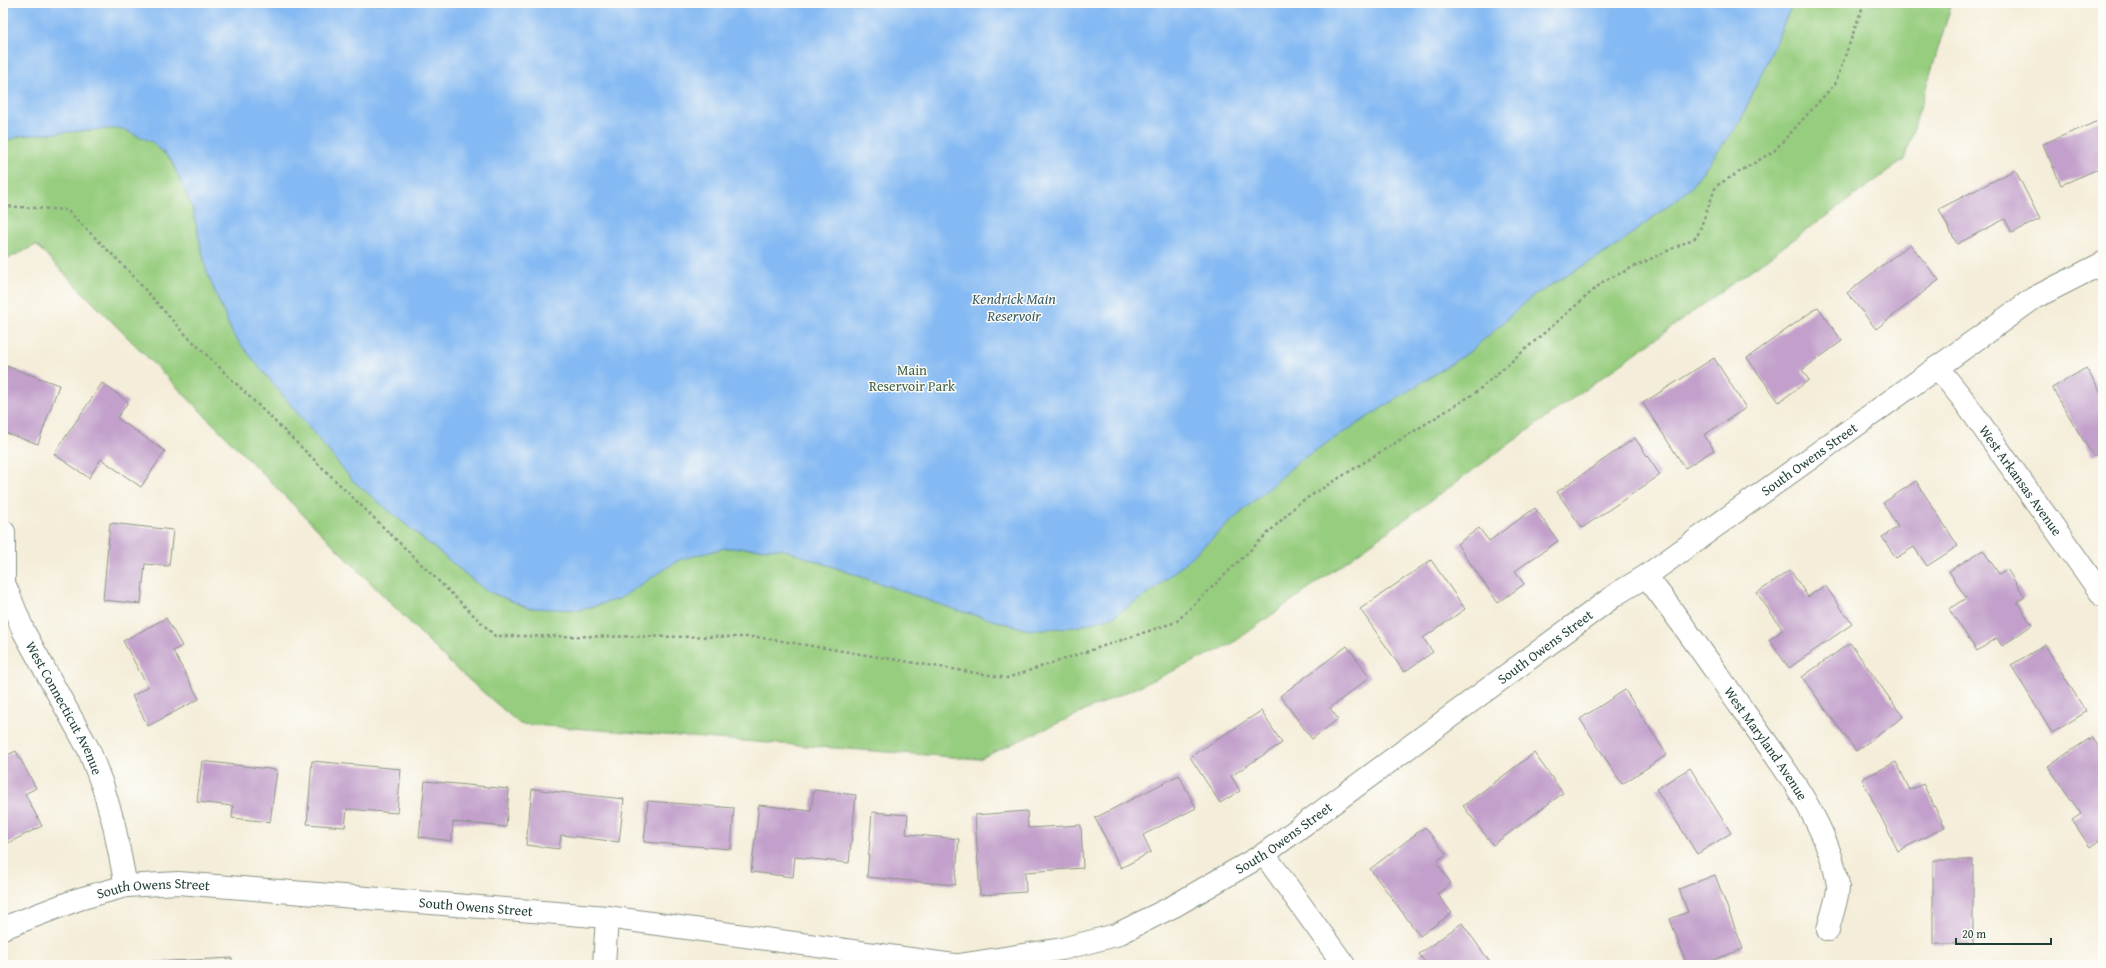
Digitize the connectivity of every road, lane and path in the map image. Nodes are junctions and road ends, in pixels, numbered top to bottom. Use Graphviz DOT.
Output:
graph roads {
  1 [pos="1864,3"];
  2 [pos="3,206"];
  3 [pos="2103,263"];
  4 [pos="1937,367"];
  5 [pos="4,532"];
  6 [pos="1646,576"];
  7 [pos="2103,596"];
  8 [pos="1264,854"];
  9 [pos="126,886"];
  10 [pos="607,917"];
  11 [pos="3,928"];
  12 [pos="1828,930"];
  13 [pos="604,965"];
  14 [pos="954,965"];
  15 [pos="959,965"];
  16 [pos="1344,965"];
  1 -- 2 [label="path"];
  3 -- 4 [label="street, South Owens Street"];
  4 -- 6 [label="street, South Owens Street"];
  4 -- 7 [label="street, West Arkansas Avenue"];
  5 -- 9 [label="street, West Connecticut Avenue"];
  6 -- 8 [label="street, South Owens Street"];
  6 -- 12 [label="street, West Maryland Avenue"];
  8 -- 15 [label="street, South Owens Street"];
  8 -- 16 [label="street"];
  9 -- 10 [label="street, South Owens Street"];
  9 -- 11 [label="street, South Owens Street"];
  10 -- 13 [label="street"];
  10 -- 14 [label="street, South Owens Street"];
}
